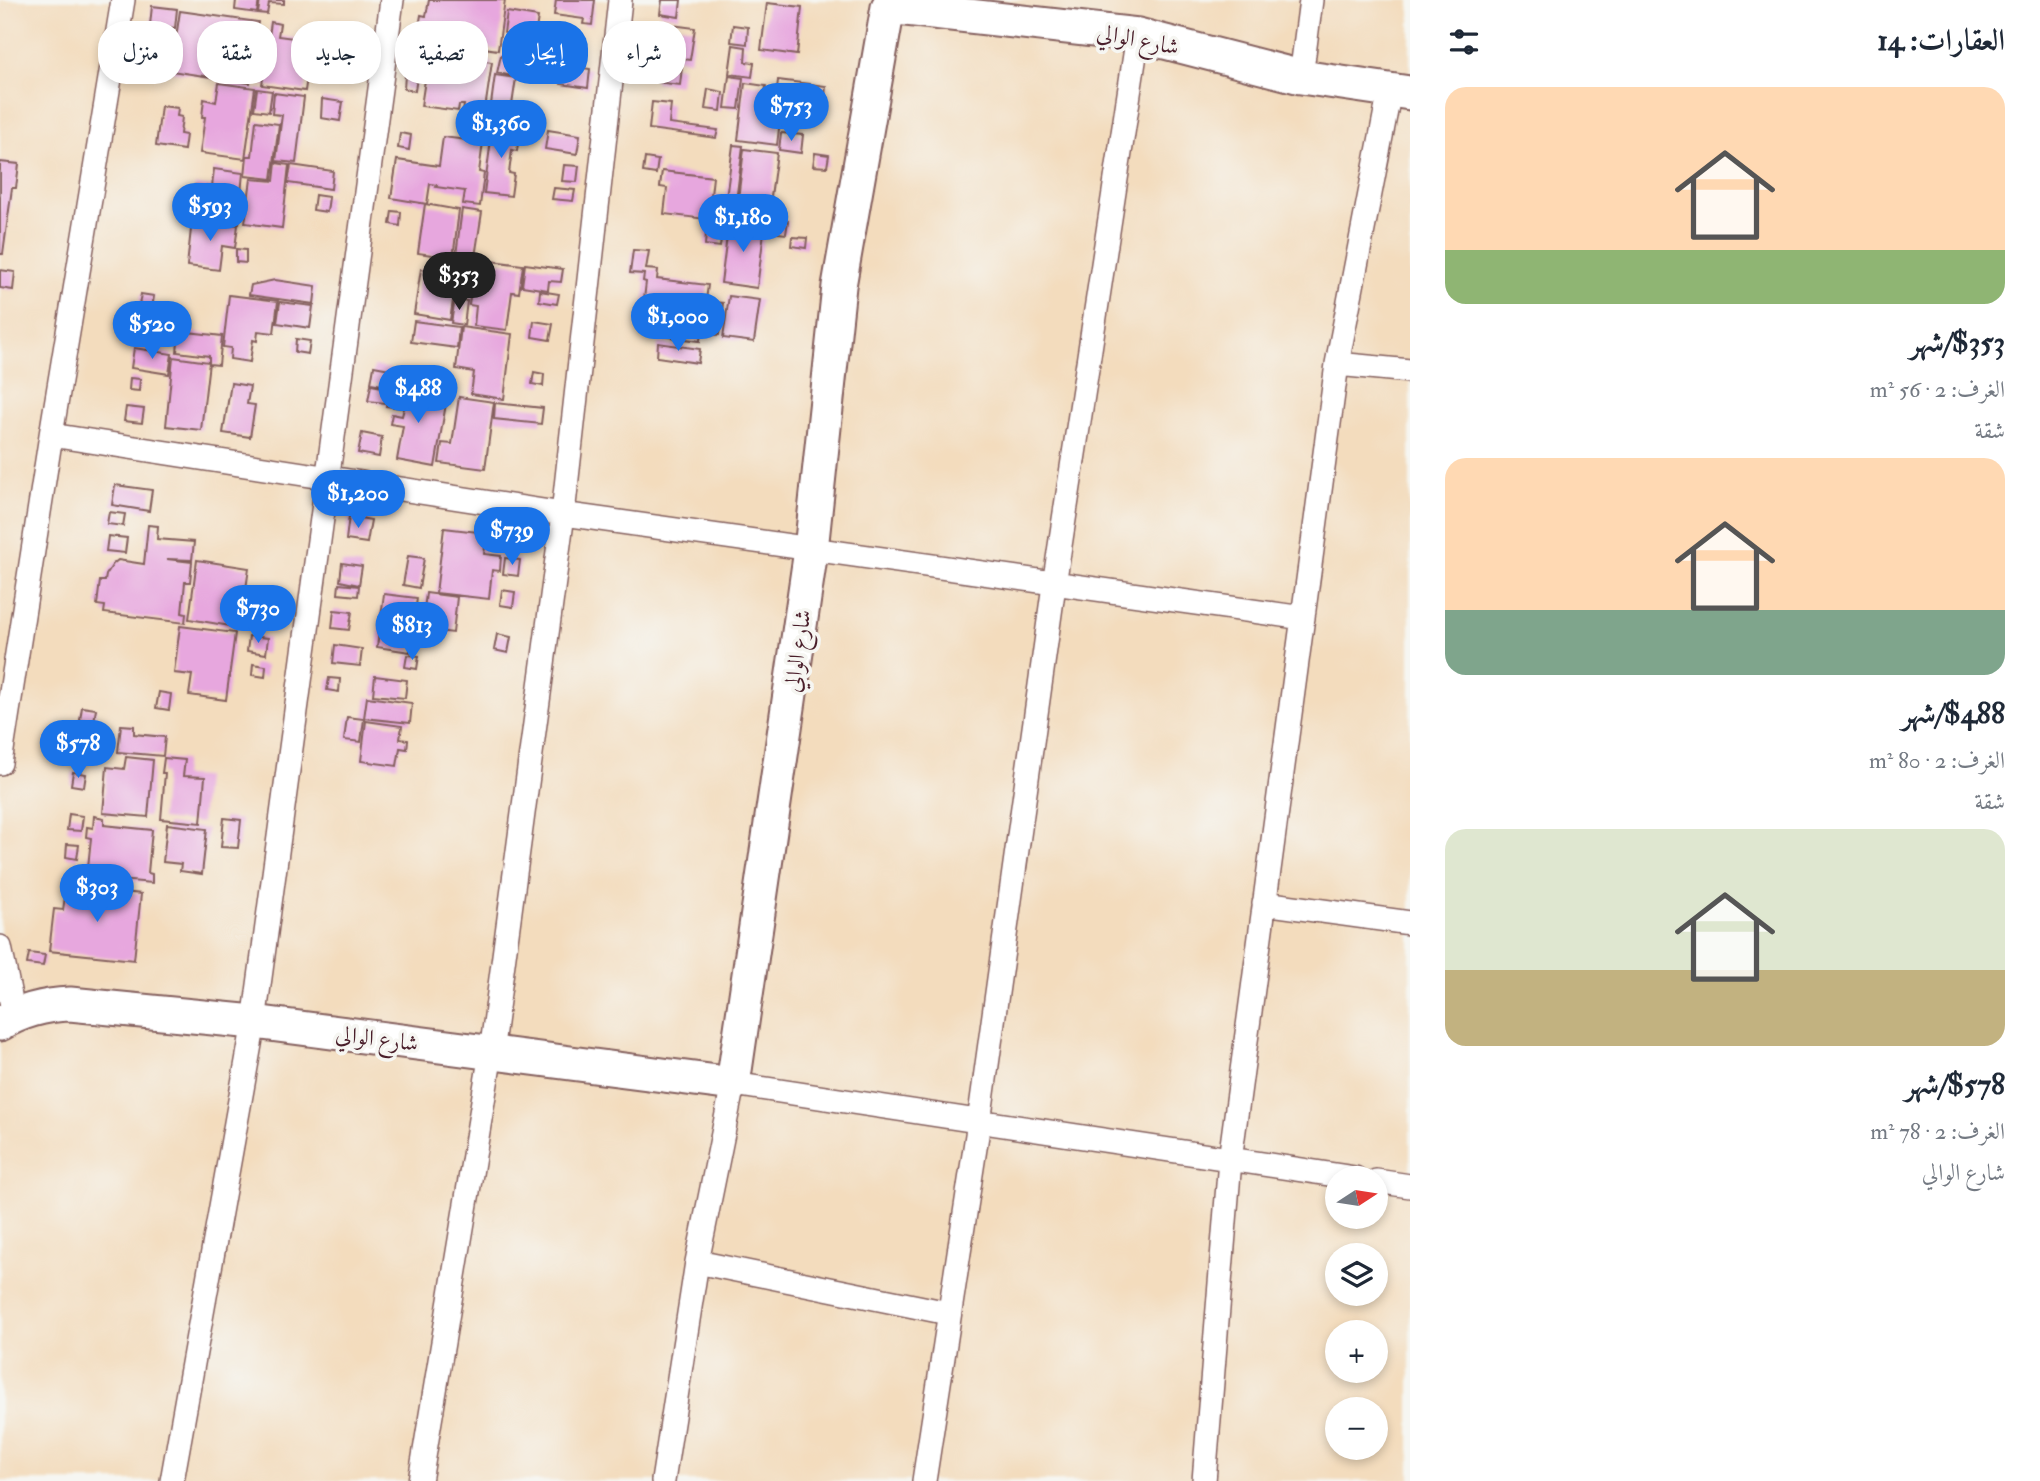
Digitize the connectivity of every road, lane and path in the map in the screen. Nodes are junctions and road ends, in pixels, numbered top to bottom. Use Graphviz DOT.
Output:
graph roads {
  1 [pos="123,0"];
  2 [pos="393,0"];
  3 [pos="620,0"];
  4 [pos="1311,0"];
  5 [pos="888,3"];
  6 [pos="1138,35"];
  7 [pos="1301,77"];
  8 [pos="1400,91"];
  9 [pos="1337,364"];
  10 [pos="1410,371"];
  11 [pos="51,435"];
  12 [pos="327,478"];
  13 [pos="563,514"];
  14 [pos="811,550"];
  15 [pos="1054,585"];
  16 [pos="1303,618"];
  17 [pos="4,707"];
  18 [pos="0,763"];
  19 [pos="1264,903"];
  20 [pos="1410,923"];
  21 [pos="0,947"];
  22 [pos="7,1020"];
  23 [pos="254,1022"];
  24 [pos="491,1054"];
  25 [pos="733,1084"];
  26 [pos="979,1122"];
  27 [pos="1230,1160"];
  28 [pos="1325,1174"];
  29 [pos="1388,1183"];
  30 [pos="1410,1186"];
  31 [pos="697,1262"];
  32 [pos="948,1313"];
  33 [pos="172,1481"];
  34 [pos="420,1481"];
  35 [pos="663,1481"];
  36 [pos="924,1481"];
  37 [pos="1204,1481"];
  1 -- 11 [label="street"];
  2 -- 12 [label="street"];
  3 -- 13 [label="street"];
  4 -- 7 [label="street"];
  5 -- 6 [label="main road, شارع الوالي"];
  5 -- 14 [label="main road, شارع الوالي"];
  6 -- 7 [label="main road, شارع الوالي"];
  6 -- 15 [label="street"];
  7 -- 8 [label="main road, شارع الوالي"];
  8 -- 9 [label="street"];
  9 -- 10 [label="street"];
  9 -- 16 [label="street"];
  11 -- 12 [label="street"];
  11 -- 17 [label="street"];
  12 -- 13 [label="street"];
  12 -- 23 [label="street"];
  13 -- 14 [label="street"];
  13 -- 24 [label="street"];
  14 -- 15 [label="street"];
  14 -- 25 [label="main road, شارع الوالي"];
  15 -- 16 [label="street"];
  15 -- 26 [label="street"];
  16 -- 19 [label="street"];
  17 -- 18 [label="street"];
  19 -- 20 [label="street"];
  19 -- 27 [label="street"];
  21 -- 22 [label="street"];
  22 -- 23 [label="main road, شارع الوالي"];
  23 -- 24 [label="main road, شارع الوالي"];
  23 -- 33 [label="street"];
  24 -- 25 [label="main road, شارع الوالي"];
  24 -- 34 [label="street"];
  25 -- 26 [label="street"];
  25 -- 31 [label="street"];
  26 -- 27 [label="street"];
  26 -- 32 [label="street"];
  27 -- 28 [label="street"];
  27 -- 37 [label="street"];
  29 -- 30 [label="street"];
  31 -- 32 [label="street"];
  31 -- 35 [label="street"];
  32 -- 36 [label="street"];
}
